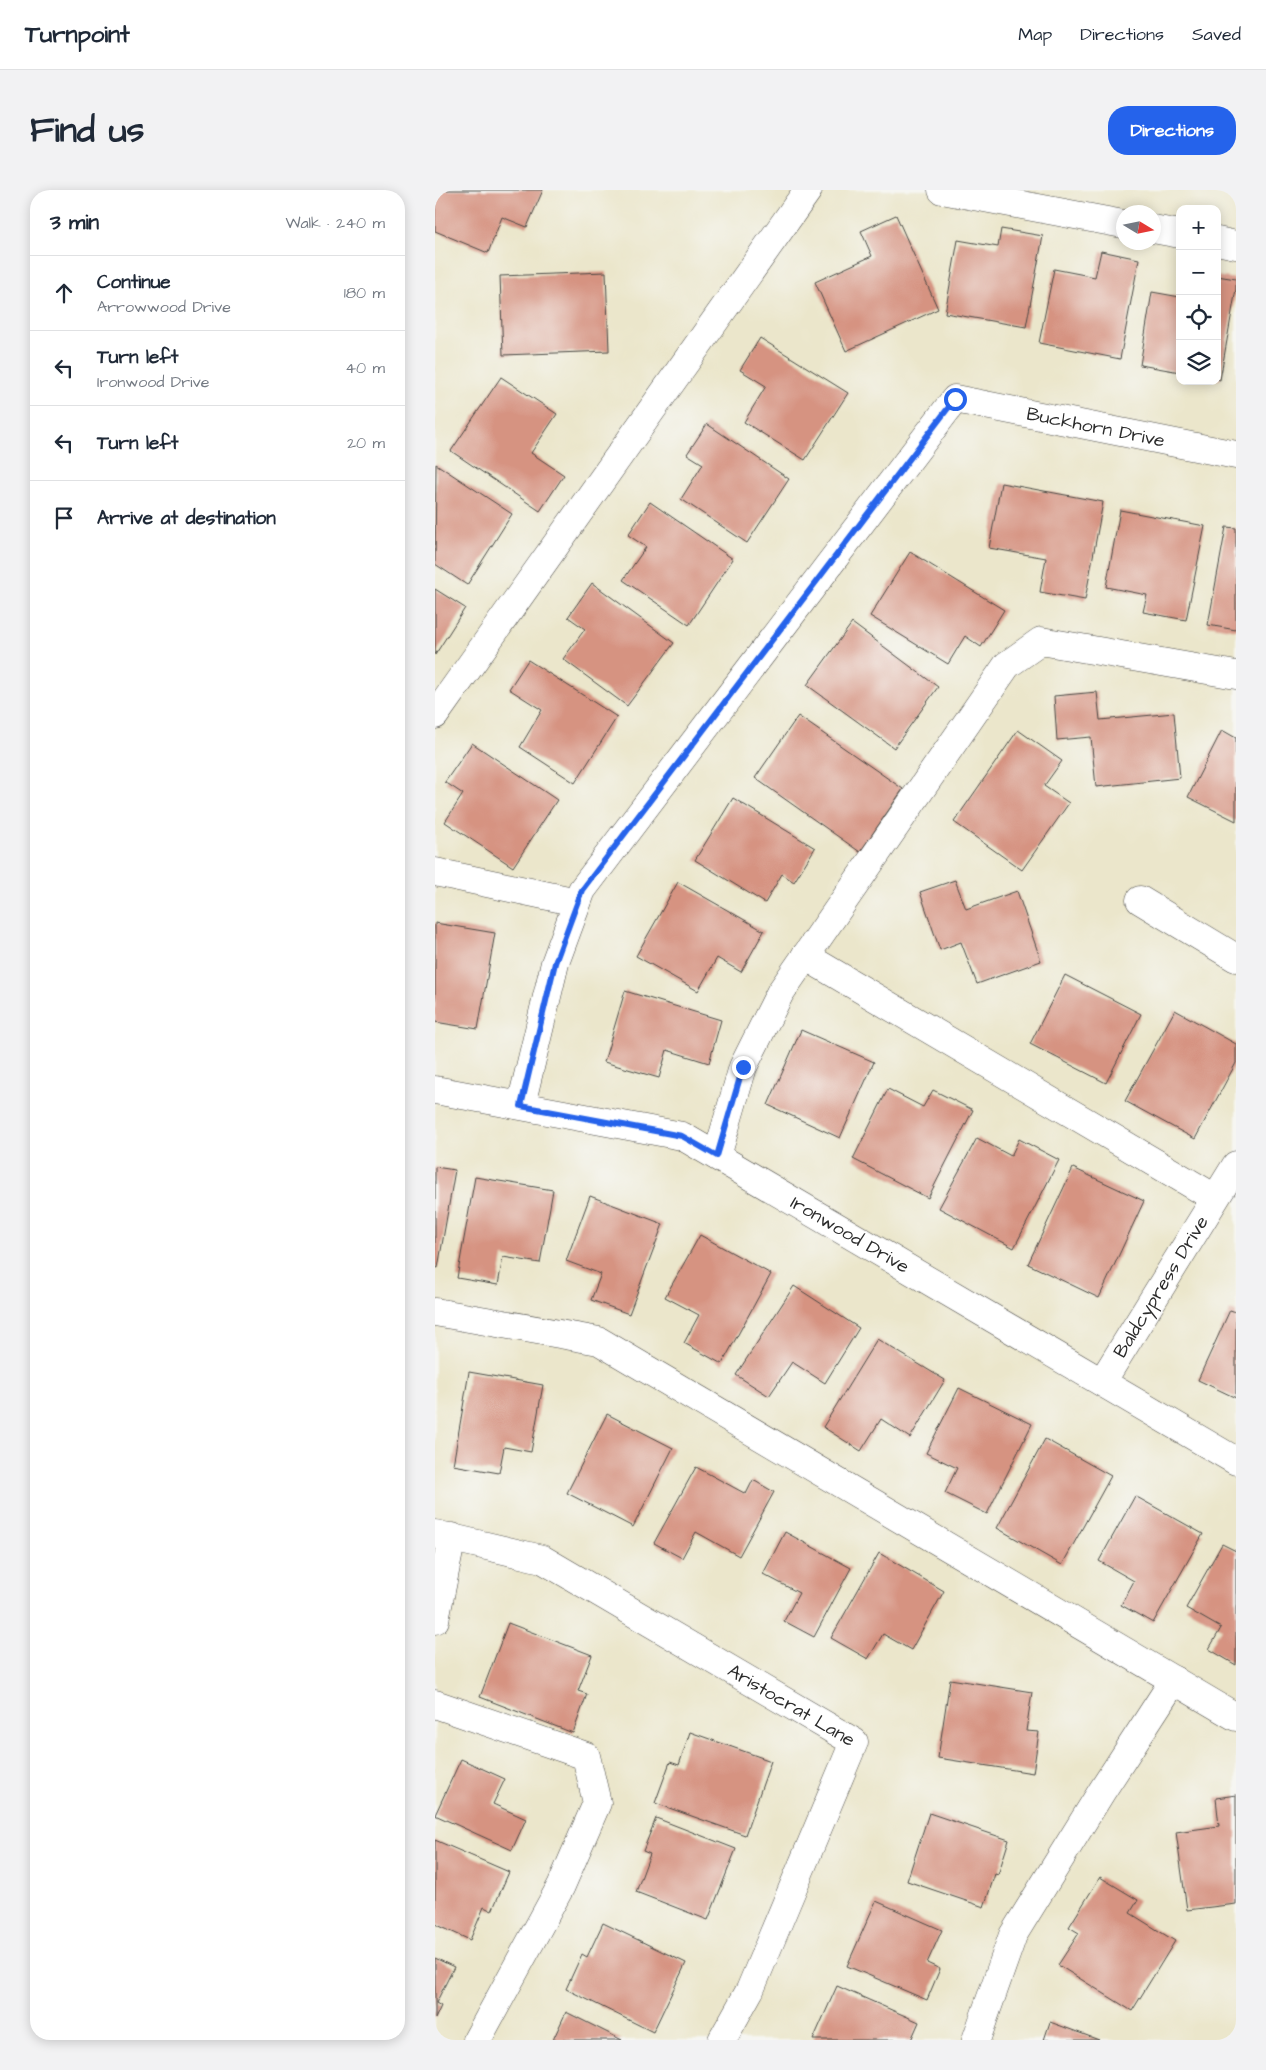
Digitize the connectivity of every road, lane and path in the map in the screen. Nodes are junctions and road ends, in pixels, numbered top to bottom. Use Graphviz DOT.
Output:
graph roads {
  1 [pos="808,190"];
  2 [pos="942,190"];
  3 [pos="1116,223"];
  4 [pos="1161,231"];
  5 [pos="1176,233"];
  6 [pos="1221,242"];
  7 [pos="1236,245"];
  8 [pos="1236,455"];
  9 [pos="1236,675"];
  10 [pos="435,715"];
  11 [pos="435,872"];
  12 [pos="1140,900"];
  13 [pos="577,902"];
  14 [pos="805,956"];
  15 [pos="1236,958"];
  16 [pos="435,1090"];
  17 [pos="521,1106"];
  18 [pos="717,1156"];
  19 [pos="1236,1165"];
  20 [pos="1215,1198"];
  21 [pos="435,1312"];
  22 [pos="1102,1382"];
  23 [pos="1236,1461"];
  24 [pos="443,1535"];
  25 [pos="435,1620"];
  26 [pos="1174,1680"];
  27 [pos="435,1704"];
  28 [pos="1236,1717"];
  29 [pos="477,2040"];
  30 [pos="722,2040"];
  31 [pos="976,2040"];
  1 -- 10 [label="street"];
  2 -- 3 [label="street"];
  4 -- 5 [label="street"];
  6 -- 7 [label="street"];
  8 -- 13 [label="street, Buckhorn Drive"];
  9 -- 14 [label="street"];
  11 -- 13 [label="street"];
  12 -- 15 [label="street"];
  13 -- 17 [label="street"];
  14 -- 18 [label="street"];
  14 -- 20 [label="street"];
  16 -- 17 [label="street, Ironwood Drive"];
  17 -- 18 [label="street, Ironwood Drive"];
  18 -- 22 [label="street, Ironwood Drive"];
  19 -- 20 [label="street, Baldcypress Drive"];
  20 -- 22 [label="street, Baldcypress Drive"];
  21 -- 26 [label="street"];
  22 -- 23 [label="street, Ironwood Drive"];
  24 -- 25 [label="street"];
  24 -- 30 [label="street, Aristocrat Lane"];
  26 -- 28 [label="street"];
  26 -- 31 [label="street"];
  27 -- 29 [label="street"];
}
